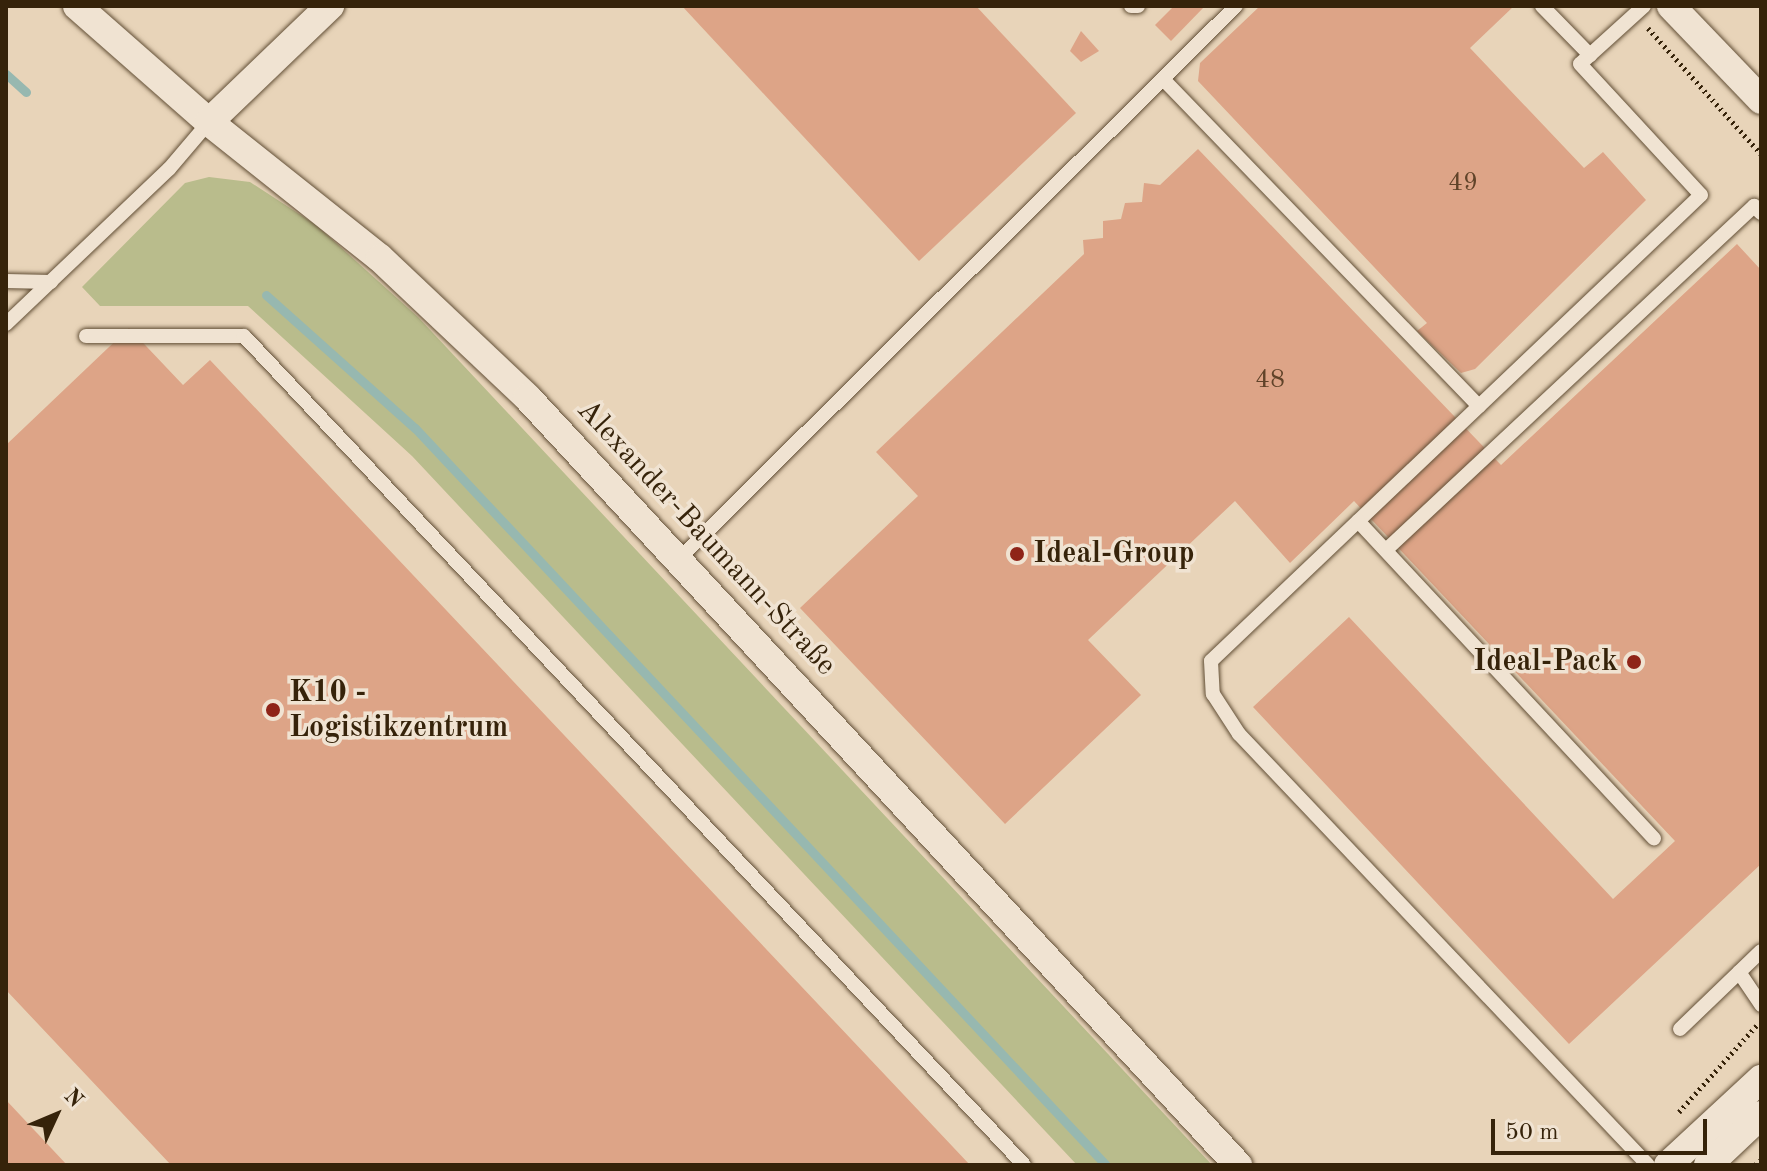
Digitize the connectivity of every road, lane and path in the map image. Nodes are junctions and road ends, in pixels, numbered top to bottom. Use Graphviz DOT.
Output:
graph roads {
  1 [pos="77,6"];
  2 [pos="330,6"];
  3 [pos="1131,6"];
  4 [pos="1138,6"];
  5 [pos="1236,6"];
  6 [pos="1542,6"];
  7 [pos="1671,6"];
  8 [pos="1640,10"];
  9 [pos="1590,55"];
  10 [pos="1163,79"];
  11 [pos="1761,100"];
  12 [pos="209,122"];
  13 [pos="1761,154"];
  14 [pos="1761,213"];
  15 [pos="6,281"];
  16 [pos="51,282"];
  17 [pos="6,324"];
  18 [pos="86,336"];
  19 [pos="1479,406"];
  20 [pos="1358,521"];
  21 [pos="1386,550"];
  22 [pos="680,558"];
  23 [pos="1654,838"];
  24 [pos="1761,951"];
  25 [pos="1739,972"];
  26 [pos="1761,1005"];
  27 [pos="1761,1020"];
  28 [pos="1680,1029"];
  29 [pos="1761,1079"];
  30 [pos="1761,1115"];
  31 [pos="1636,1152"];
  32 [pos="1761,1160"];
  33 [pos="1024,1165"];
  34 [pos="1238,1165"];
  35 [pos="1648,1165"];
  36 [pos="1668,1165"];
  37 [pos="1708,1165"];
  38 [pos="1755,1165"];
  1 -- 12 [label="street, Alexander-Baumann-Straße"];
  2 -- 12 [label="street"];
  3 -- 4 [label="lane"];
  5 -- 10 [label="lane"];
  6 -- 9 [label="lane"];
  7 -- 11 [label="street"];
  8 -- 9 [label="lane"];
  8 -- 13 [label="path"];
  9 -- 19 [label="lane"];
  10 -- 19 [label="lane"];
  10 -- 22 [label="lane"];
  12 -- 16 [label="lane"];
  12 -- 22 [label="street, Alexander-Baumann-Straße"];
  14 -- 21 [label="lane"];
  15 -- 16 [label="lane"];
  16 -- 17 [label="lane"];
  18 -- 33 [label="lane"];
  19 -- 20 [label="lane"];
  20 -- 21 [label="lane"];
  20 -- 31 [label="lane"];
  21 -- 23 [label="lane"];
  22 -- 34 [label="street, Alexander-Baumann-Straße"];
  24 -- 25 [label="lane"];
  25 -- 26 [label="lane"];
  25 -- 28 [label="lane"];
  27 -- 31 [label="path"];
  29 -- 36 [label="street"];
  30 -- 37 [label="street"];
  31 -- 35 [label="lane"];
  32 -- 38 [label="path"];
}
